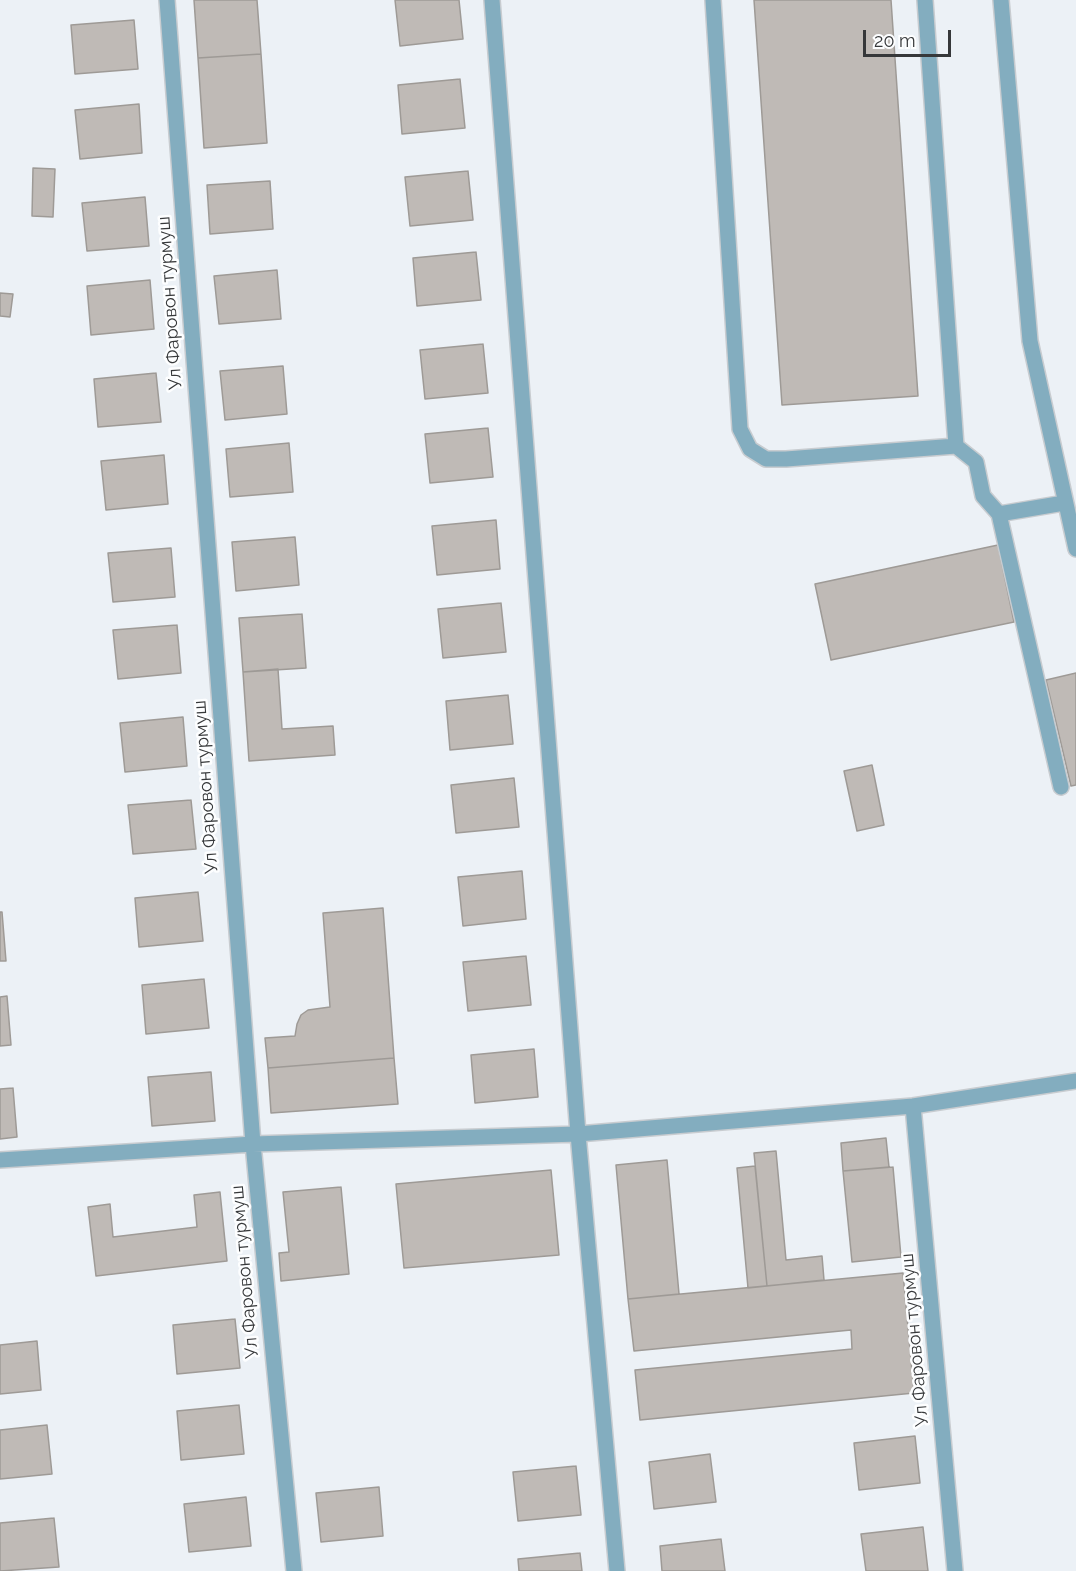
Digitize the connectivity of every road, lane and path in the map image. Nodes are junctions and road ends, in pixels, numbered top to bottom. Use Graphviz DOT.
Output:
graph roads {
  1 [pos="167,0"];
  2 [pos="492,0"];
  3 [pos="712,0"];
  4 [pos="925,0"];
  5 [pos="1001,0"];
  6 [pos="956,446"];
  7 [pos="1064,503"];
  8 [pos="999,514"];
  9 [pos="1076,549"];
  10 [pos="1061,787"];
  11 [pos="1076,1081"];
  12 [pos="914,1106"];
  13 [pos="578,1134"];
  14 [pos="253,1144"];
  15 [pos="0,1160"];
  16 [pos="294,1571"];
  17 [pos="617,1571"];
  18 [pos="955,1571"];
  1 -- 14 [label="street, Ул Фаровон турмуш"];
  2 -- 13 [label="street"];
  3 -- 6 [label="street"];
  4 -- 6 [label="street"];
  5 -- 7 [label="street"];
  6 -- 8 [label="street"];
  7 -- 8 [label="street"];
  7 -- 9 [label="street"];
  8 -- 10 [label="street"];
  11 -- 12 [label="street"];
  12 -- 13 [label="street"];
  12 -- 18 [label="street, Ул Фаровон турмуш"];
  13 -- 14 [label="street"];
  13 -- 17 [label="street"];
  14 -- 15 [label="street"];
  14 -- 16 [label="street, Ул Фаровон турмуш"];
}
